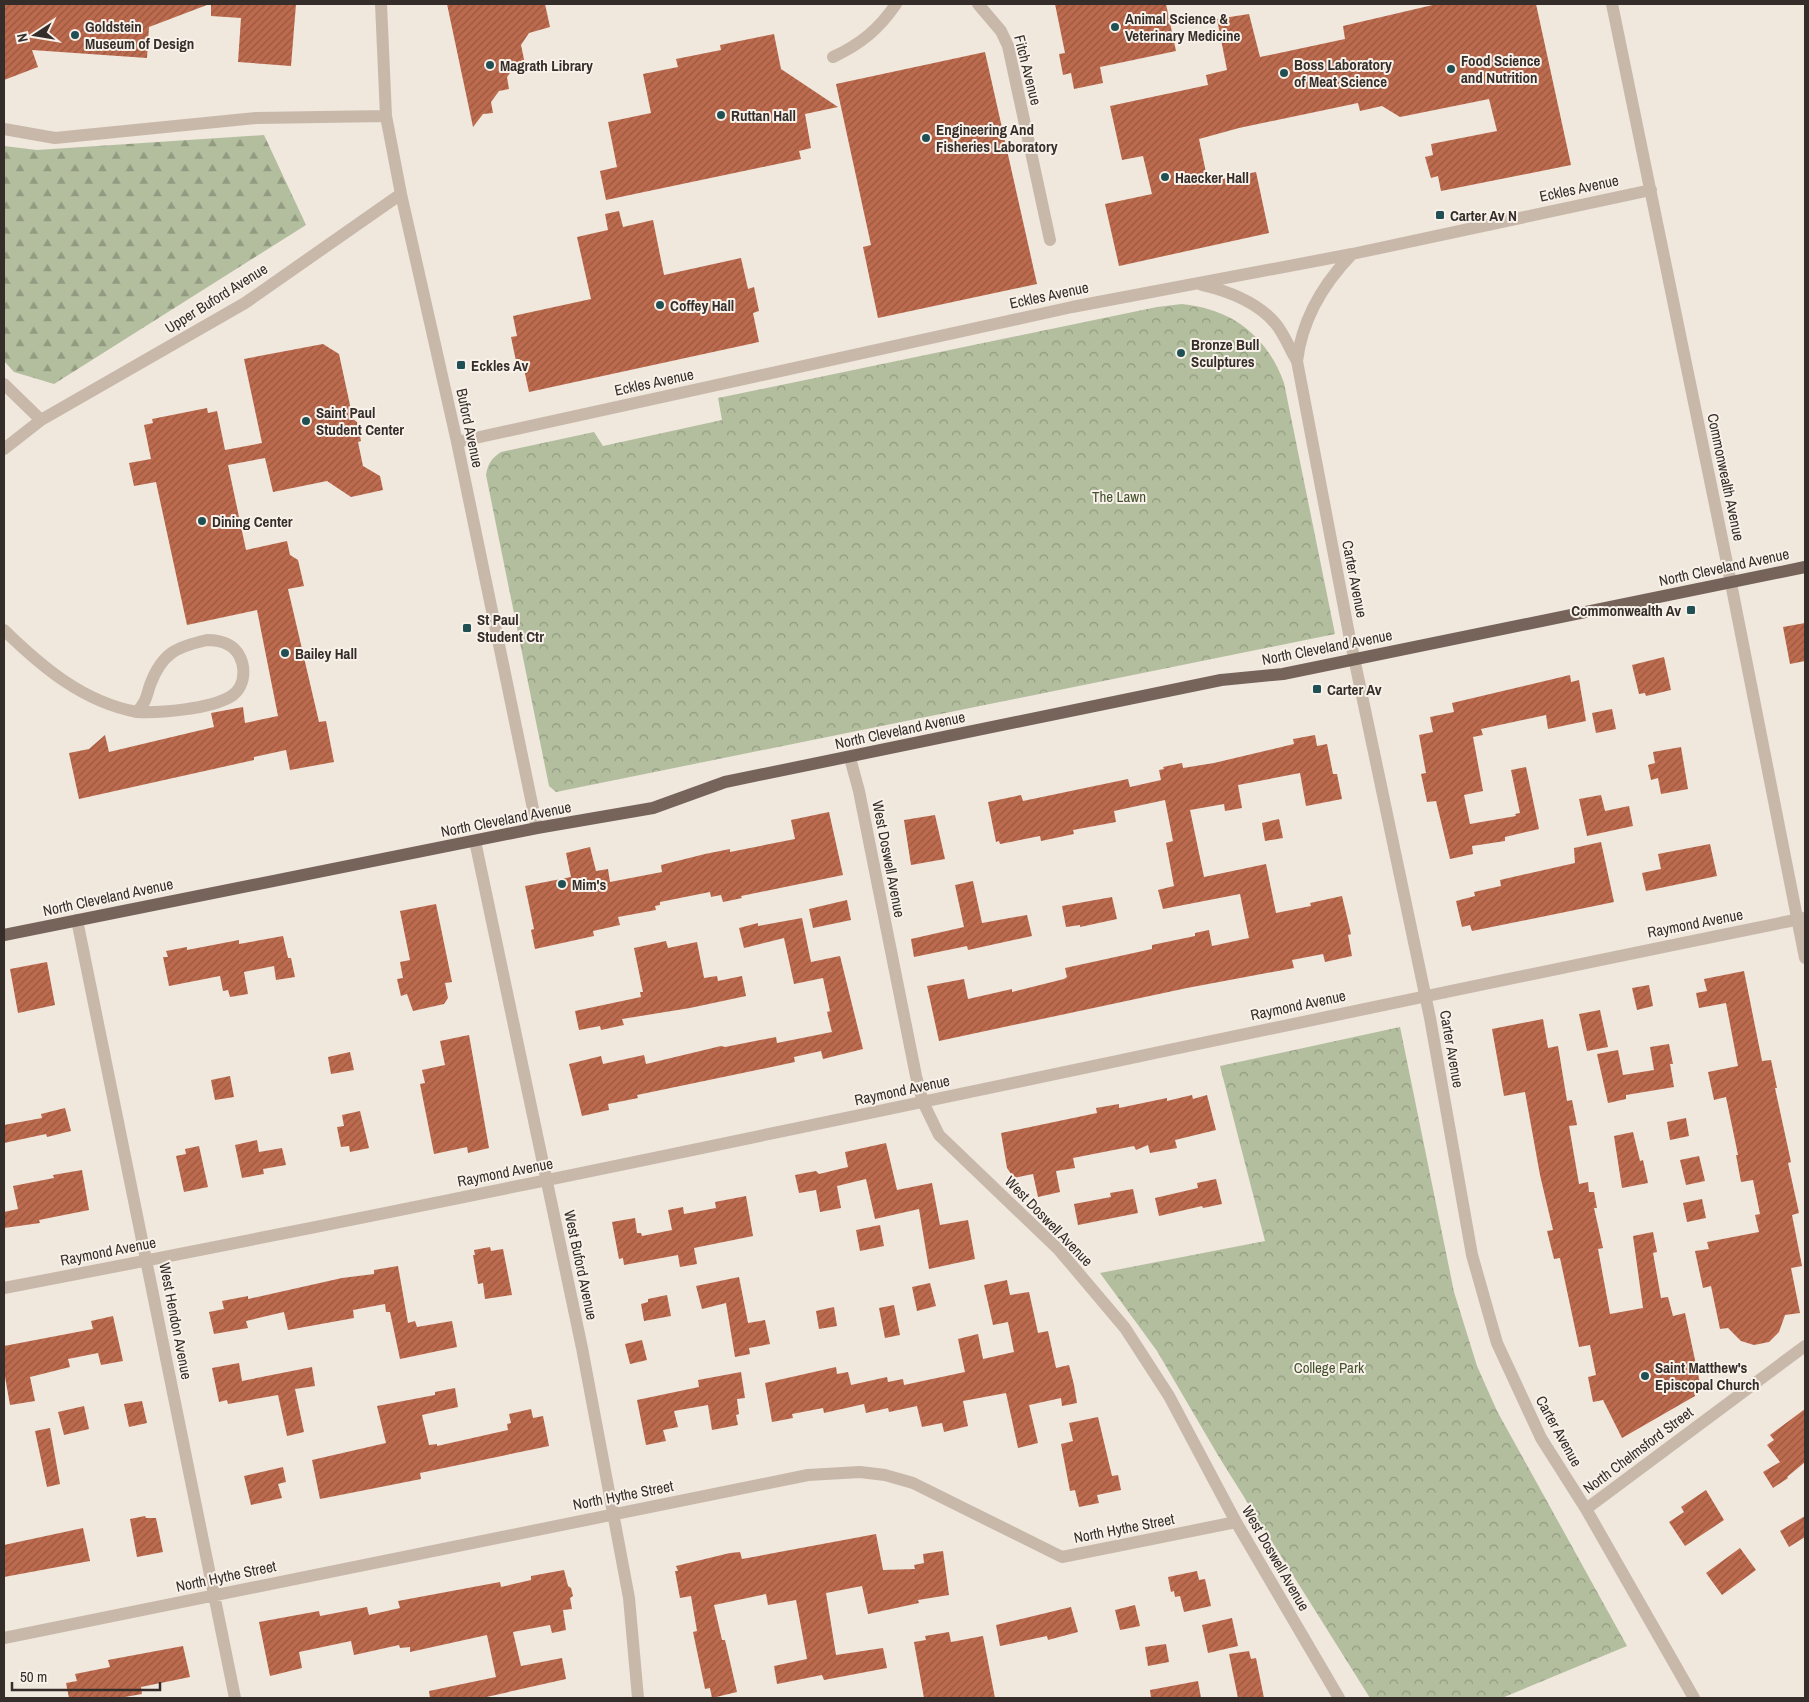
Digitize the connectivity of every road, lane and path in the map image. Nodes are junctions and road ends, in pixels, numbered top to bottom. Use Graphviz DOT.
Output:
graph roads {
  1 [pos="381,4"];
  2 [pos="896,4"];
  3 [pos="978,4"];
  4 [pos="1612,4"];
  5 [pos="833,57"];
  6 [pos="386,116"];
  7 [pos="4,129"];
  8 [pos="1651,190"];
  9 [pos="401,194"];
  10 [pos="1050,240"];
  11 [pos="1352,254"];
  12 [pos="1199,284"];
  13 [pos="1297,362"];
  14 [pos="4,384"];
  15 [pos="41,420"];
  16 [pos="457,442"];
  17 [pos="4,449"];
  18 [pos="1805,567"];
  19 [pos="1731,582"];
  20 [pos="4,630"];
  21 [pos="1354,660"];
  22 [pos="137,712"];
  23 [pos="850,758"];
  24 [pos="536,828"];
  25 [pos="475,841"];
  26 [pos="1802,918"];
  27 [pos="78,920"];
  28 [pos="4,935"];
  29 [pos="1805,958"];
  30 [pos="1425,995"];
  31 [pos="923,1102"];
  32 [pos="547,1180"];
  33 [pos="147,1260"];
  34 [pos="4,1288"];
  35 [pos="1805,1346"];
  36 [pos="1586,1509"];
  37 [pos="611,1513"];
  38 [pos="1236,1522"];
  39 [pos="214,1595"];
  40 [pos="4,1638"];
  41 [pos="236,1698"];
  42 [pos="638,1698"];
  43 [pos="1339,1698"];
  44 [pos="1694,1698"];
  1 -- 6 [label="street, Buford Avenue"];
  2 -- 5 [label="street"];
  3 -- 10 [label="street, Fitch Avenue"];
  4 -- 8 [label="street, Commonwealth Avenue"];
  6 -- 7 [label="street"];
  6 -- 9 [label="street, Buford Avenue"];
  8 -- 11 [label="street, Eckles Avenue"];
  8 -- 19 [label="street, Commonwealth Avenue"];
  9 -- 15 [label="street, Upper Buford Avenue"];
  9 -- 16 [label="street, Buford Avenue"];
  11 -- 12 [label="street, Eckles Avenue"];
  11 -- 13 [label="street, Carter Avenue"];
  12 -- 13 [label="street, Carter Avenue"];
  12 -- 16 [label="street, Eckles Avenue"];
  13 -- 21 [label="street, Carter Avenue"];
  14 -- 15 [label="street"];
  15 -- 17 [label="street, Upper Buford Avenue"];
  16 -- 24 [label="street, Buford Avenue"];
  18 -- 19 [label="main road, North Cleveland Avenue"];
  19 -- 21 [label="main road, North Cleveland Avenue"];
  19 -- 26 [label="street, Commonwealth Avenue"];
  20 -- 22 [label="street"];
  21 -- 23 [label="main road, North Cleveland Avenue"];
  21 -- 30 [label="street, Carter Avenue"];
  22 -- 22 [label="street"];
  23 -- 24 [label="main road, North Cleveland Avenue"];
  23 -- 31 [label="street, West Doswell Avenue"];
  24 -- 25 [label="main road, North Cleveland Avenue"];
  25 -- 27 [label="main road, North Cleveland Avenue"];
  25 -- 32 [label="street, West Buford Avenue"];
  26 -- 29 [label="street, Commonwealth Avenue"];
  26 -- 30 [label="street, Raymond Avenue"];
  27 -- 28 [label="main road, North Cleveland Avenue"];
  27 -- 33 [label="street, West Hendon Avenue"];
  30 -- 31 [label="street, Raymond Avenue"];
  30 -- 36 [label="street, Carter Avenue"];
  31 -- 32 [label="street, Raymond Avenue"];
  31 -- 38 [label="street, West Doswell Avenue"];
  32 -- 33 [label="street, Raymond Avenue"];
  32 -- 37 [label="street, West Buford Avenue"];
  33 -- 34 [label="street, Raymond Avenue"];
  33 -- 39 [label="street, West Hendon Avenue"];
  35 -- 36 [label="street, North Chelmsford Street"];
  36 -- 44 [label="street, Carter Avenue"];
  37 -- 38 [label="street, North Hythe Street"];
  37 -- 39 [label="street, North Hythe Street"];
  37 -- 42 [label="street, West Buford Avenue"];
  38 -- 43 [label="street, West Doswell Avenue"];
  39 -- 40 [label="street, North Hythe Street"];
  39 -- 41 [label="street, West Hendon Avenue"];
}
